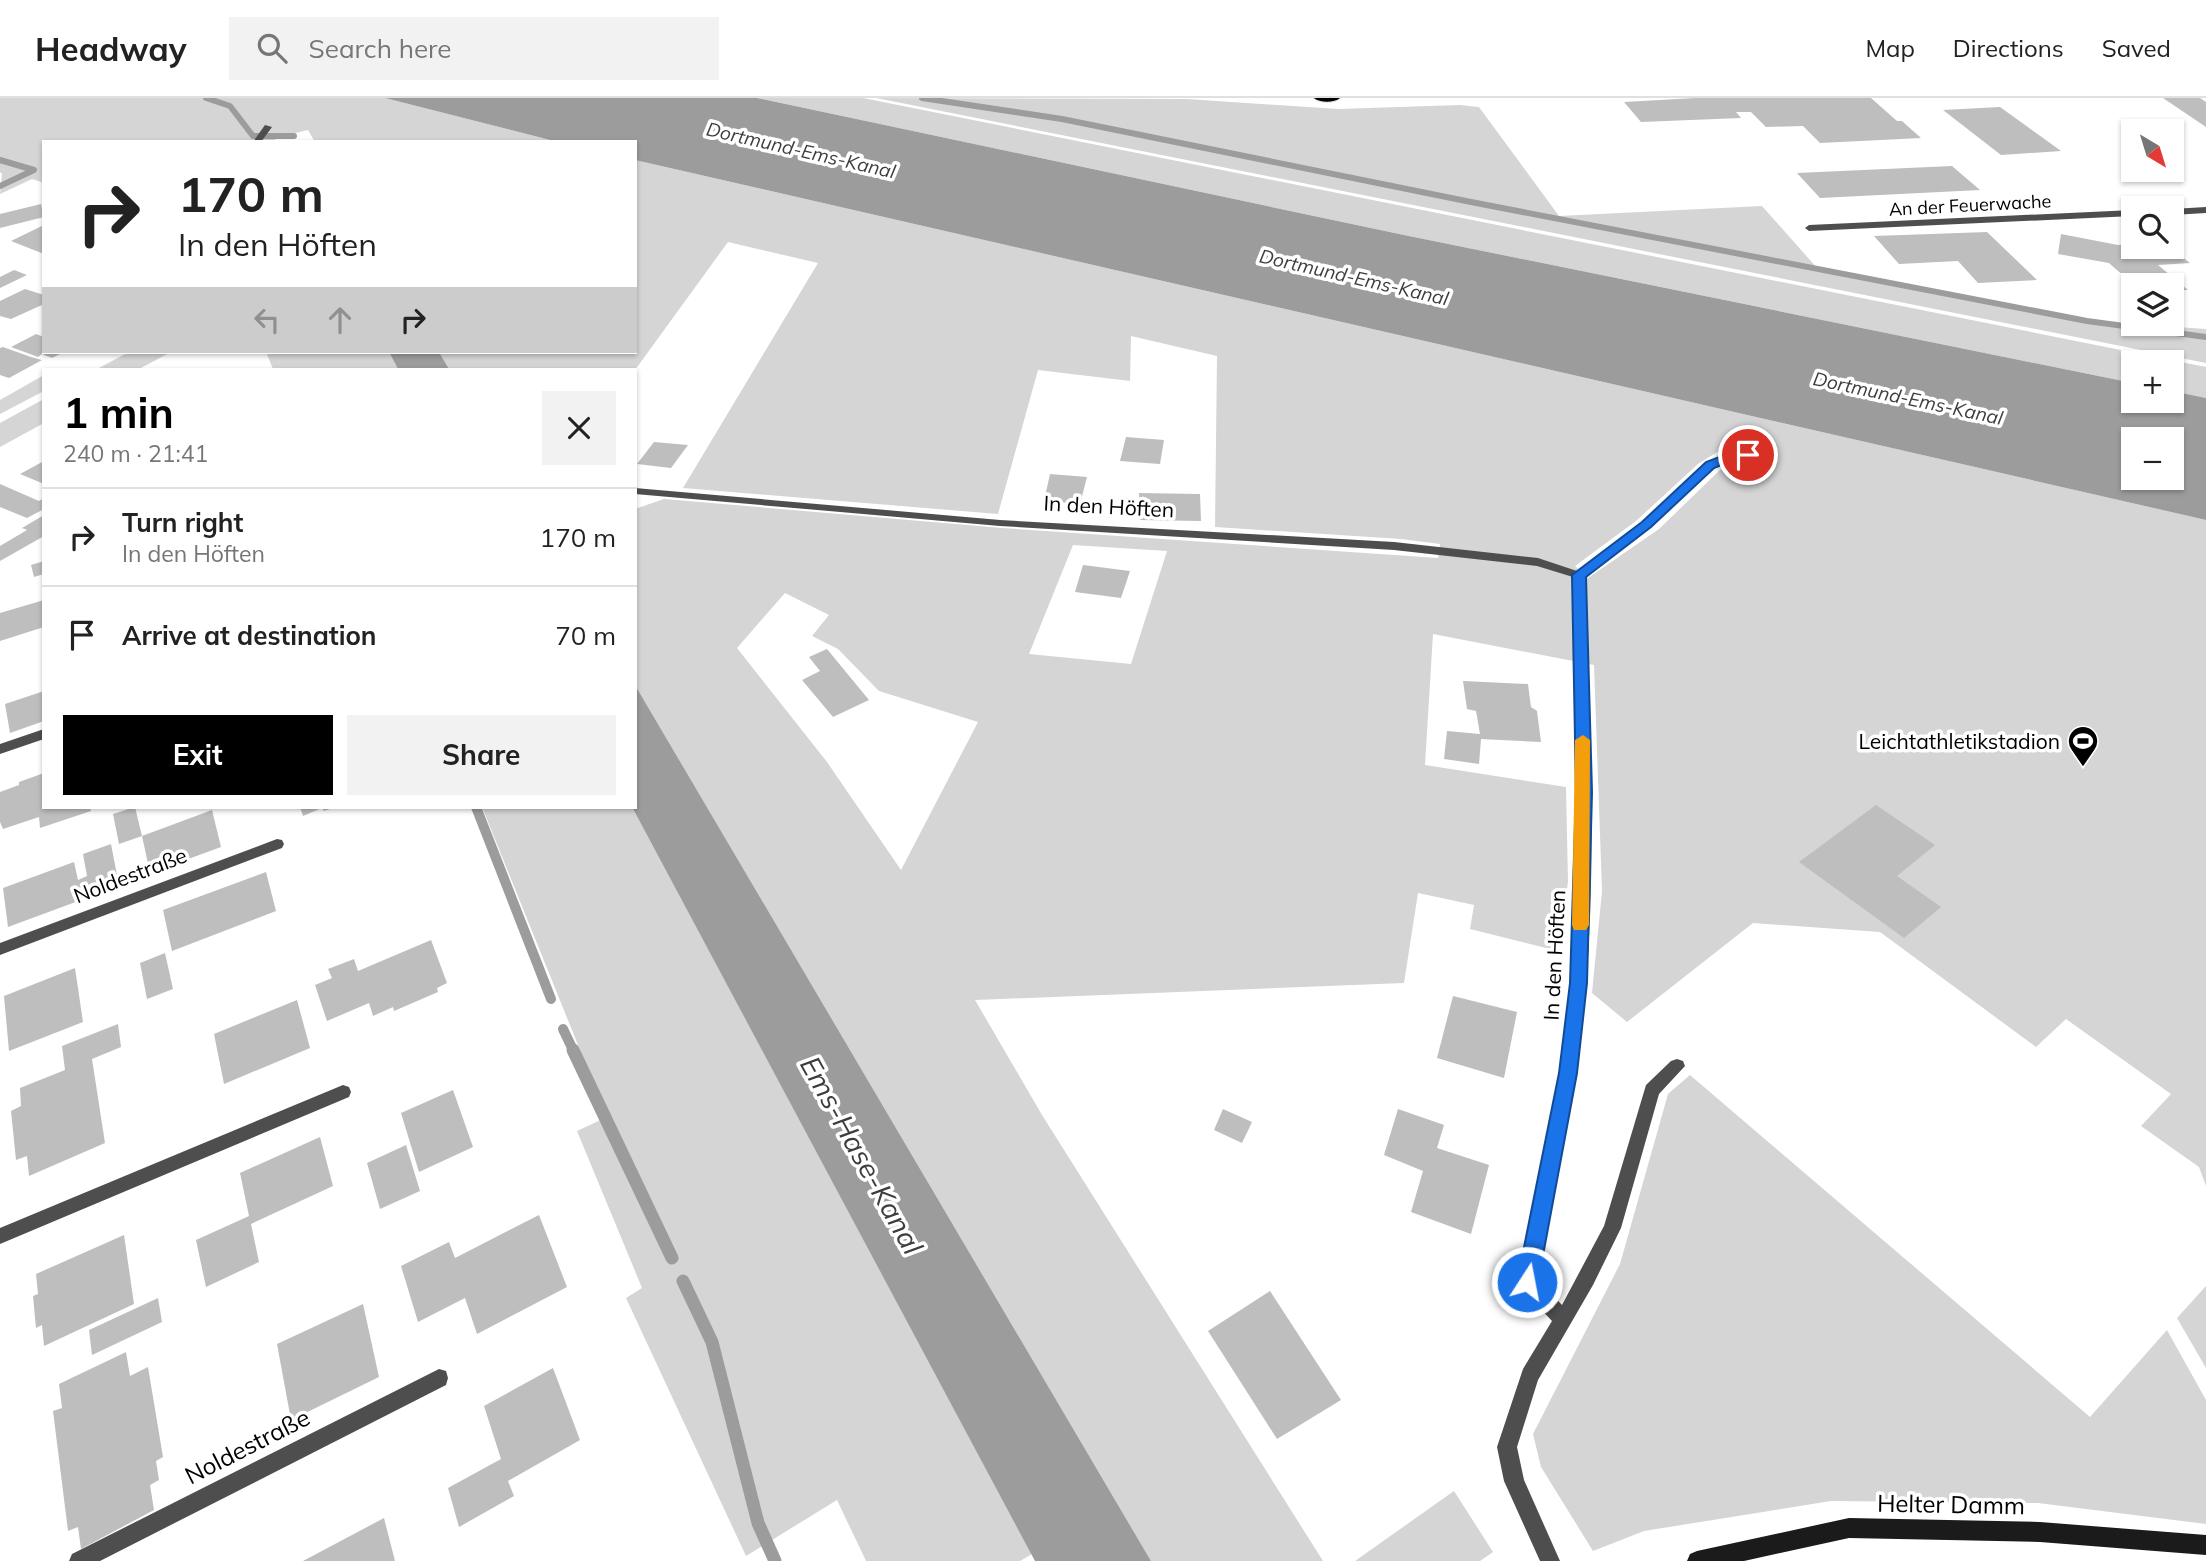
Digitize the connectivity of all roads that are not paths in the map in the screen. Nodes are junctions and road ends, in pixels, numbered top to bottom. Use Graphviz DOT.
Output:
graph roads {
  1 [pos="1320,98"];
  2 [pos="1334,98"];
  3 [pos="268,127"];
  4 [pos="258,140"];
  5 [pos="2206,210"];
  6 [pos="2184,211"];
  7 [pos="2121,214"];
  8 [pos="1809,228"];
  9 [pos="1762,454"];
  10 [pos="637,491"];
  11 [pos="1579,575"];
  12 [pos="42,735"];
  13 [pos="0,749"];
  14 [pos="277,844"];
  15 [pos="0,948"];
  16 [pos="1677,1066"];
  17 [pos="344,1092"];
  18 [pos="0,1236"];
  19 [pos="1563,1319"];
  20 [pos="439,1378"];
  21 [pos="2206,1545"];
  22 [pos="79,1561"];
  23 [pos="1550,1561"];
  24 [pos="1697,1561"];
  1 -- 2 [label="highway"];
  3 -- 4 [label="street"];
  5 -- 6 [label="street"];
  7 -- 8 [label="street, An der Feuerwache"];
  9 -- 11 [label="street"];
  10 -- 11 [label="street, In den Höften"];
  11 -- 19 [label="street, In den Höften"];
  12 -- 13 [label="street"];
  14 -- 15 [label="street, Noldestraße"];
  16 -- 19 [label="street"];
  17 -- 18 [label="street"];
  19 -- 23 [label="street"];
  20 -- 22 [label="street, Noldestraße"];
  21 -- 24 [label="street, Helter Damm"];
}
